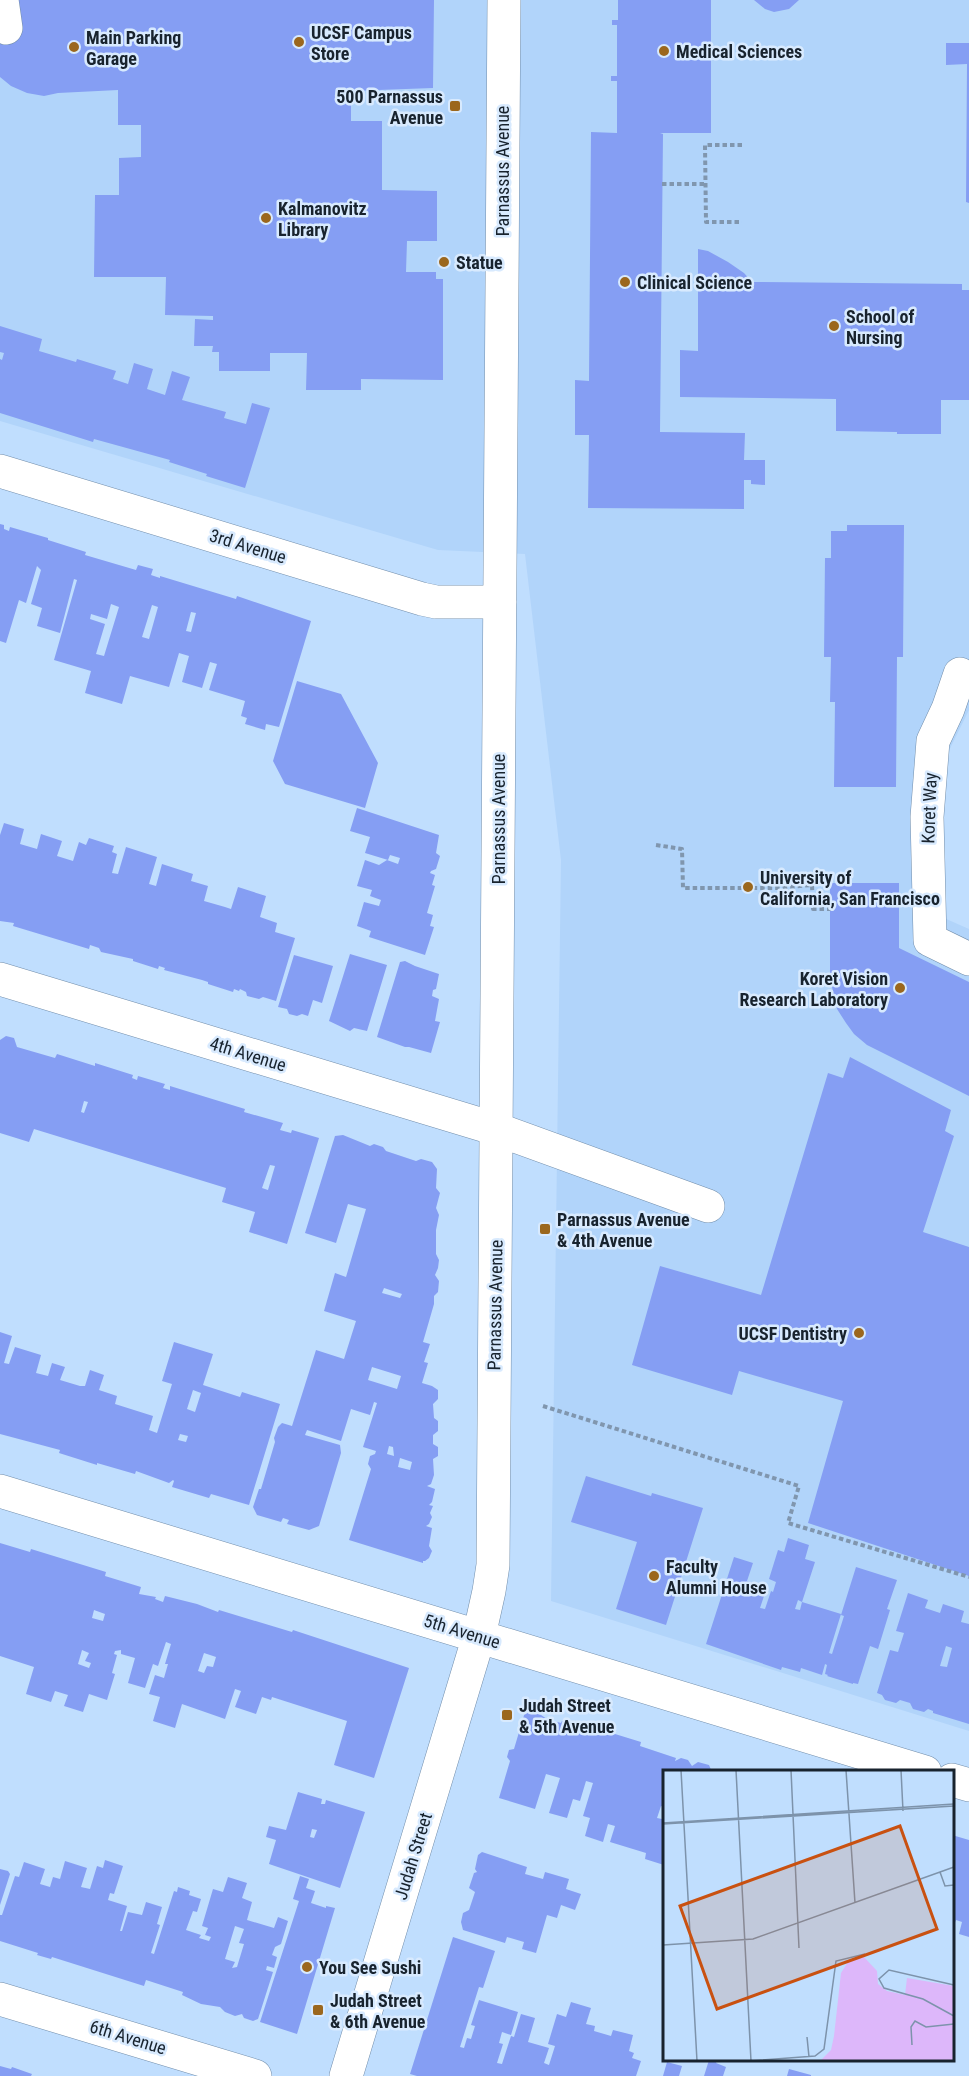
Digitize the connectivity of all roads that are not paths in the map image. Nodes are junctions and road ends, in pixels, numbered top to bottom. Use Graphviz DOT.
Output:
graph roads {
  1 [pos="504,0"];
  2 [pos="0,471"];
  3 [pos="500,602"];
  4 [pos="960,674"];
  5 [pos="969,959"];
  6 [pos="0,979"];
  7 [pos="496,1129"];
  8 [pos="708,1206"];
  9 [pos="0,1491"];
  10 [pos="479,1636"];
  11 [pos="918,1770"];
  12 [pos="954,1781"];
  13 [pos="969,1785"];
  14 [pos="0,1999"];
  15 [pos="255,2076"];
  16 [pos="346,2076"];
  1 -- 3 [label="street, Parnassus Avenue"];
  2 -- 3 [label="street, 3rd Avenue"];
  3 -- 7 [label="street, Parnassus Avenue"];
  4 -- 5 [label="street, Koret Way"];
  6 -- 7 [label="street, 4th Avenue"];
  7 -- 8 [label="street, 4th Avenue"];
  7 -- 10 [label="street, Parnassus Avenue"];
  9 -- 10 [label="street, 5th Avenue"];
  10 -- 11 [label="street, 5th Avenue"];
  10 -- 16 [label="street, Judah Street"];
  12 -- 13 [label="street"];
  14 -- 15 [label="street, 6th Avenue"];
}
